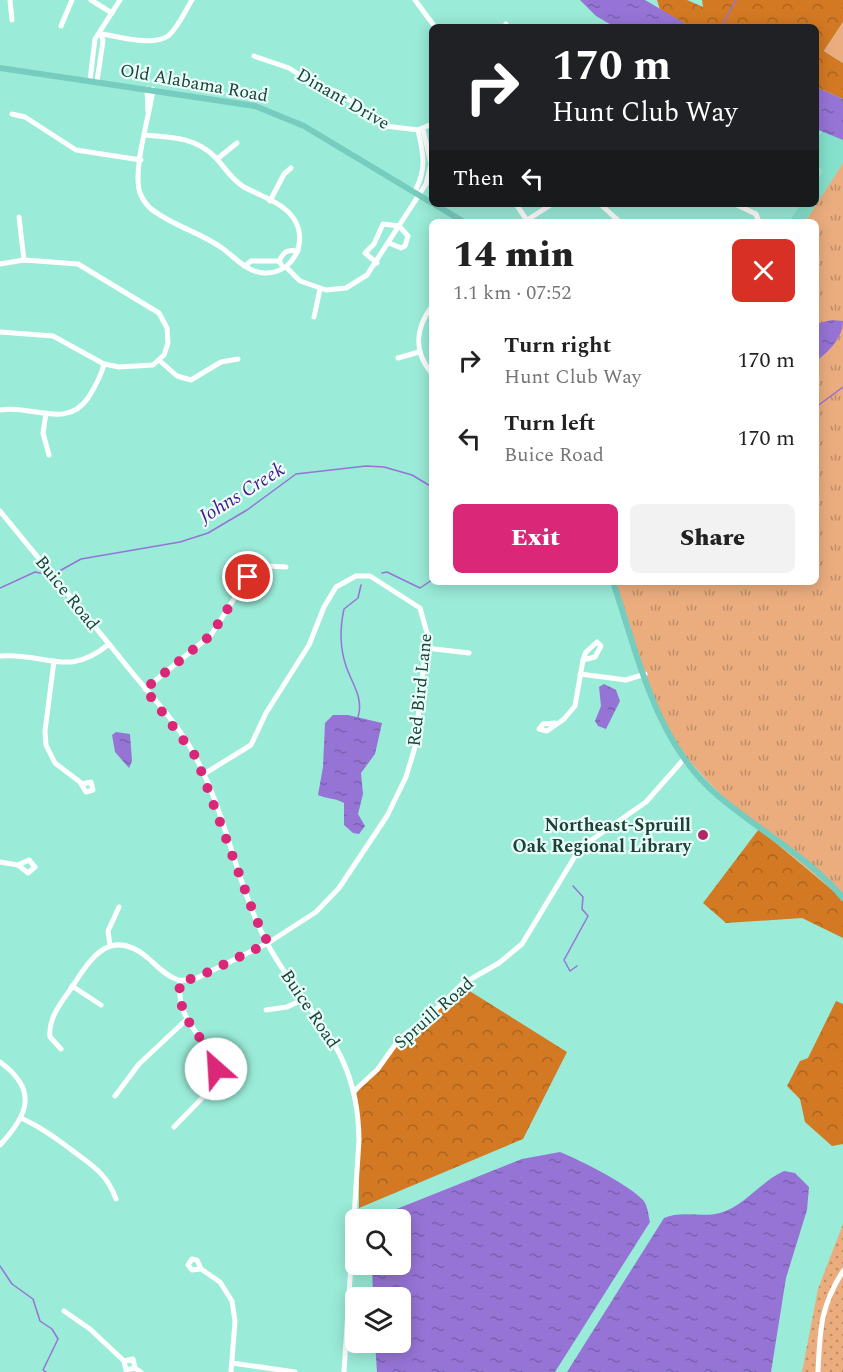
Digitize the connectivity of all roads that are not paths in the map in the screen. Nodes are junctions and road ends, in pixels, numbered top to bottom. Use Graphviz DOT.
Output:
graph roads {
  1 [pos="10,0"];
  2 [pos="72,0"];
  3 [pos="91,0"];
  4 [pos="120,0"];
  5 [pos="192,0"];
  6 [pos="415,0"];
  7 [pos="112,13"];
  8 [pos="12,20"];
  9 [pos="433,24"];
  10 [pos="61,26"];
  11 [pos="101,34"];
  12 [pos="254,56"];
  13 [pos="0,68"];
  14 [pos="93,80"];
  15 [pos="150,89"];
  16 [pos="12,114"];
  17 [pos="429,125"];
  18 [pos="420,129"];
  19 [pos="144,135"];
  20 [pos="237,143"];
  21 [pos="217,159"];
  22 [pos="141,160"];
  23 [pos="291,168"];
  24 [pos="417,195"];
  25 [pos="270,201"];
  26 [pos="429,201"];
  27 [pos="440,207"];
  28 [pos="547,207"];
  29 [pos="603,207"];
  30 [pos="741,207"];
  31 [pos="19,217"];
  32 [pos="459,219"];
  33 [pos="529,219"];
  34 [pos="617,219"];
  35 [pos="758,219"];
  36 [pos="399,226"];
  37 [pos="389,243"];
  38 [pos="298,251"];
  39 [pos="24,260"];
  40 [pos="279,261"];
  41 [pos="377,263"];
  42 [pos="0,264"];
  43 [pos="244,266"];
  44 [pos="284,268"];
  45 [pos="320,289"];
  46 [pos="429,315"];
  47 [pos="314,317"];
  48 [pos="0,332"];
  49 [pos="419,352"];
  50 [pos="398,358"];
  51 [pos="238,359"];
  52 [pos="160,361"];
  53 [pos="104,364"];
  54 [pos="429,369"];
  55 [pos="0,410"];
  56 [pos="46,413"];
  57 [pos="49,455"];
  58 [pos="0,511"];
  59 [pos="282,573"];
  60 [pos="614,585"];
  61 [pos="109,644"];
  62 [pos="426,648"];
  63 [pos="469,653"];
  64 [pos="0,656"];
  65 [pos="583,660"];
  66 [pos="54,661"];
  67 [pos="579,674"];
  68 [pos="645,674"];
  69 [pos="145,689"];
  70 [pos="555,723"];
  71 [pos="684,759"];
  72 [pos="204,774"];
  73 [pos="82,784"];
  74 [pos="0,862"];
  75 [pos="18,865"];
  76 [pos="843,898"];
  77 [pos="119,907"];
  78 [pos="268,943"];
  79 [pos="110,945"];
  80 [pos="180,981"];
  81 [pos="72,986"];
  82 [pos="304,999"];
  83 [pos="101,1005"];
  84 [pos="266,1010"];
  85 [pos="186,1020"];
  86 [pos="61,1049"];
  87 [pos="0,1062"];
  88 [pos="354,1090"];
  89 [pos="115,1096"];
  90 [pos="21,1118"];
  91 [pos="174,1127"];
  92 [pos="0,1145"];
  93 [pos="116,1199"];
  94 [pos="201,1269"];
  95 [pos="843,1271"];
  96 [pos="64,1311"];
  97 [pos="232,1364"];
  98 [pos="141,1372"];
  99 [pos="231,1372"];
  100 [pos="295,1372"];
  101 [pos="344,1372"];
  102 [pos="818,1372"];
  1 -- 8 [label="street"];
  2 -- 10 [label="street"];
  3 -- 7 [label="street"];
  4 -- 7 [label="street"];
  5 -- 11 [label="street"];
  6 -- 9 [label="street"];
  7 -- 11 [label="street"];
  11 -- 14 [label="street"];
  12 -- 18 [label="street, Dinant Drive"];
  13 -- 14 [label="main road, Old Alabama Road"];
  14 -- 15 [label="main road, Old Alabama Road"];
  15 -- 19 [label="street"];
  15 -- 24 [label="main road, Old Alabama Road"];
  16 -- 22 [label="street"];
  17 -- 18 [label="street"];
  18 -- 24 [label="street"];
  19 -- 21 [label="street"];
  19 -- 22 [label="street"];
  20 -- 21 [label="street"];
  21 -- 25 [label="street"];
  22 -- 43 [label="street"];
  23 -- 25 [label="street"];
  24 -- 26 [label="main road, Old Alabama Road"];
  24 -- 36 [label="street"];
  25 -- 38 [label="street"];
  27 -- 32 [label="main road, Old Alabama Road"];
  28 -- 33 [label="street"];
  29 -- 34 [label="street"];
  30 -- 35 [label="street"];
  31 -- 39 [label="street"];
  36 -- 37 [label="street"];
  36 -- 37 [label="street"];
  36 -- 41 [label="street"];
  37 -- 41 [label="street"];
  38 -- 40 [label="street"];
  38 -- 44 [label="street"];
  39 -- 42 [label="street"];
  39 -- 52 [label="street"];
  40 -- 43 [label="street"];
  40 -- 44 [label="street"];
  41 -- 45 [label="street"];
  43 -- 44 [label="street"];
  44 -- 45 [label="street"];
  45 -- 47 [label="street"];
  46 -- 49 [label="street"];
  48 -- 53 [label="street"];
  49 -- 50 [label="street"];
  49 -- 54 [label="street"];
  51 -- 52 [label="street"];
  52 -- 53 [label="street"];
  53 -- 56 [label="street"];
  55 -- 56 [label="street"];
  56 -- 57 [label="street"];
  58 -- 61 [label="street, Buice Road"];
  59 -- 69 [label="street"];
  60 -- 68 [label="main road"];
  61 -- 66 [label="street"];
  61 -- 69 [label="street, Buice Road"];
  62 -- 63 [label="street"];
  62 -- 72 [label="street, Red Bird Lane"];
  62 -- 78 [label="street, Red Bird Lane"];
  64 -- 66 [label="street"];
  65 -- 67 [label="street"];
  66 -- 73 [label="street"];
  67 -- 68 [label="street"];
  67 -- 70 [label="street"];
  68 -- 71 [label="main road"];
  69 -- 72 [label="street, Buice Road"];
  71 -- 76 [label="main road"];
  71 -- 88 [label="street, Spruill Road"];
  72 -- 78 [label="street, Buice Road"];
  74 -- 75 [label="street"];
  77 -- 79 [label="street"];
  78 -- 80 [label="street, Red Bird Lane"];
  78 -- 82 [label="street, Buice Road"];
  79 -- 80 [label="street"];
  79 -- 81 [label="street"];
  80 -- 85 [label="street"];
  81 -- 83 [label="street"];
  81 -- 86 [label="street"];
  82 -- 84 [label="street"];
  82 -- 88 [label="street, Buice Road"];
  85 -- 89 [label="street"];
  85 -- 91 [label="street"];
  87 -- 90 [label="street"];
  88 -- 101 [label="street, Buice Road"];
  90 -- 92 [label="street"];
  90 -- 93 [label="street"];
  94 -- 97 [label="street"];
  95 -- 102 [label="street"];
  96 -- 98 [label="street"];
  97 -- 99 [label="street"];
  97 -- 100 [label="street"];
}
